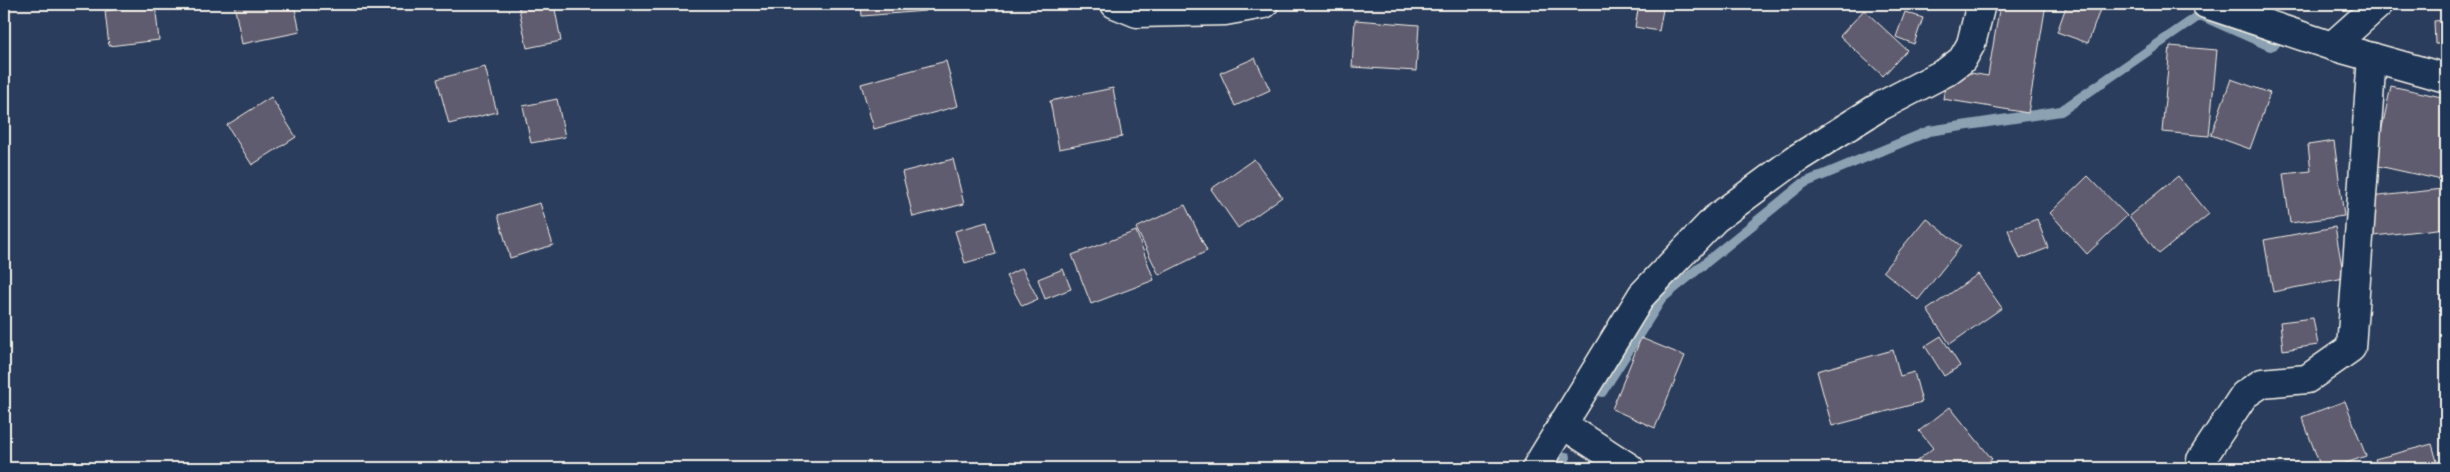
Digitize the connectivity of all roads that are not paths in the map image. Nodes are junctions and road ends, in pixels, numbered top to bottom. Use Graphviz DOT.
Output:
graph roads {
  1 [pos="1115,4"];
  2 [pos="1264,4"];
  3 [pos="1981,4"];
  4 [pos="2206,4"];
  5 [pos="2379,4"];
  6 [pos="2332,46"];
  7 [pos="2372,57"];
  8 [pos="2446,78"];
  9 [pos="1562,424"];
  10 [pos="1536,468"];
  11 [pos="1630,468"];
  12 [pos="2200,468"];
  1 -- 2 [label="street"];
  3 -- 9 [label="street"];
  4 -- 6 [label="street"];
  5 -- 6 [label="street"];
  6 -- 7 [label="street"];
  7 -- 8 [label="street"];
  7 -- 12 [label="street"];
  9 -- 10 [label="street"];
  9 -- 11 [label="street"];
}
